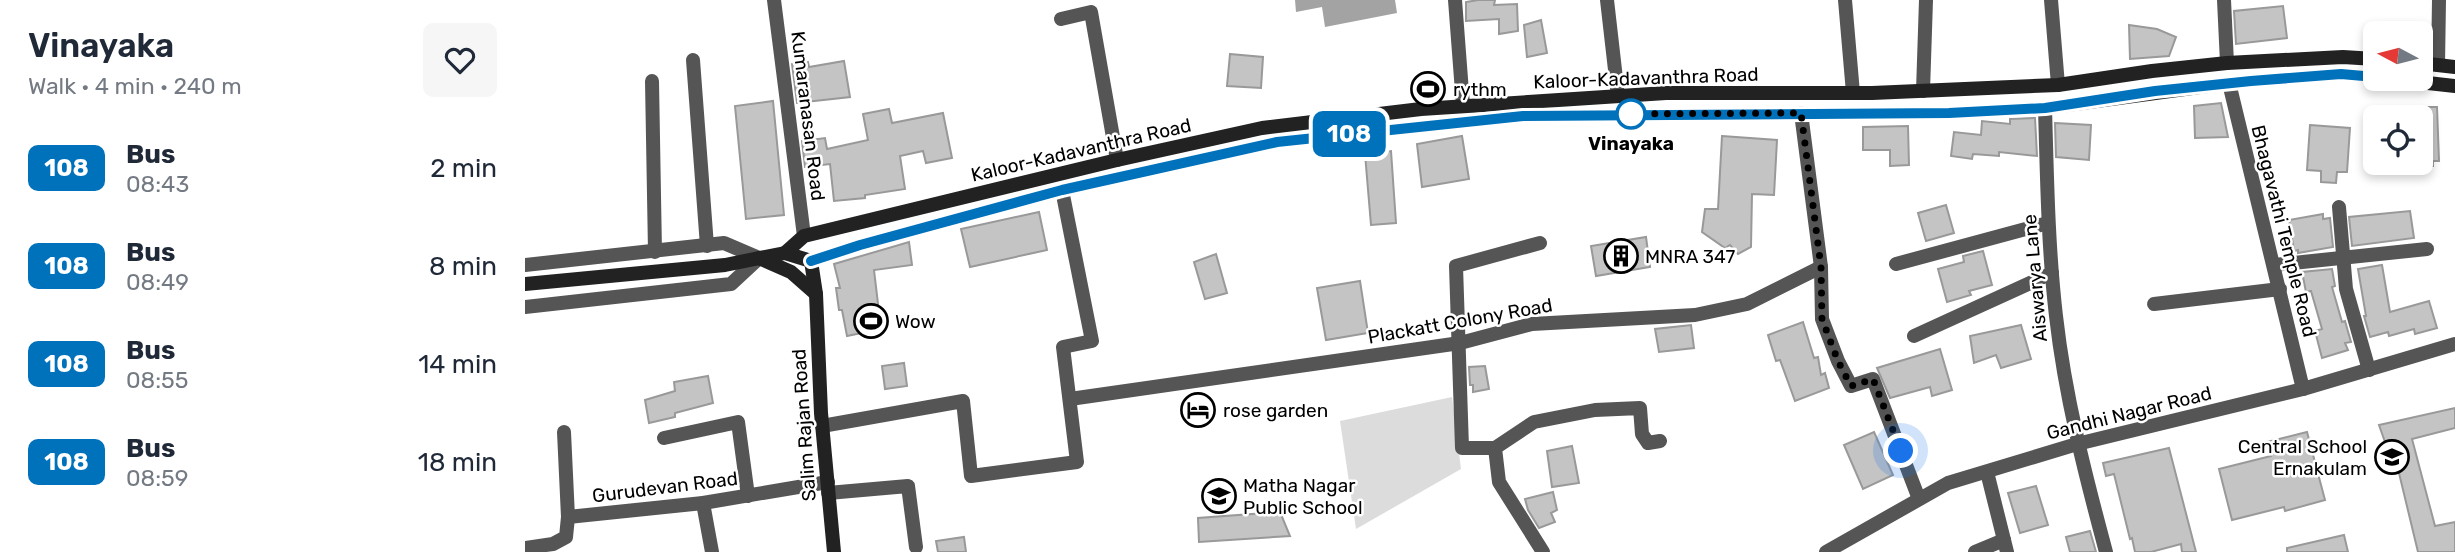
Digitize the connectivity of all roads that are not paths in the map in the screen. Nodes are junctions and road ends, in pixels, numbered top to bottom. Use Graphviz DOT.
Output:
graph roads {
  1 [pos="774,0"];
  2 [pos="1455,0"];
  3 [pos="1607,0"];
  4 [pos="1845,0"];
  5 [pos="1926,0"];
  6 [pos="2051,0"];
  7 [pos="2224,0"];
  8 [pos="2439,0"];
  9 [pos="1061,19"];
  10 [pos="2363,59"];
  11 [pos="693,60"];
  12 [pos="2227,63"];
  13 [pos="2433,65"];
  14 [pos="2438,65"];
  15 [pos="2455,67"];
  16 [pos="2363,76"];
  17 [pos="653,80"];
  18 [pos="2229,83"];
  19 [pos="2433,84"];
  20 [pos="2058,85"];
  21 [pos="2455,86"];
  22 [pos="1923,91"];
  23 [pos="1801,93"];
  24 [pos="1853,93"];
  25 [pos="1618,96"];
  26 [pos="1463,104"];
  27 [pos="2045,108"];
  28 [pos="1801,113"];
  29 [pos="1227,136"];
  30 [pos="1229,152"];
  31 [pos="1117,160"];
  32 [pos="1062,190"];
  33 [pos="2339,207"];
  34 [pos="2048,223"];
  35 [pos="804,236"];
  36 [pos="1540,243"];
  37 [pos="707,246"];
  38 [pos="2427,249"];
  39 [pos="656,252"];
  40 [pos="785,253"];
  41 [pos="759,258"];
  42 [pos="2342,259"];
  43 [pos="811,261"];
  44 [pos="526,262"];
  45 [pos="1896,264"];
  46 [pos="2274,265"];
  47 [pos="1821,267"];
  48 [pos="2052,273"];
  49 [pos="525,284"];
  50 [pos="2280,289"];
  51 [pos="816,294"];
  52 [pos="2154,304"];
  53 [pos="525,307"];
  54 [pos="1914,336"];
  55 [pos="1459,343"];
  56 [pos="2455,345"];
  57 [pos="2368,370"];
  58 [pos="2303,389"];
  59 [pos="1070,399"];
  60 [pos="822,426"];
  61 [pos="564,432"];
  62 [pos="664,438"];
  63 [pos="1660,441"];
  64 [pos="2077,444"];
  65 [pos="1495,448"];
  66 [pos="1987,472"];
  67 [pos="828,487"];
  68 [pos="748,496"];
  69 [pos="1919,499"];
  70 [pos="703,503"];
  71 [pos="568,517"];
  72 [pos="2006,546"];
  73 [pos="916,547"];
  74 [pos="525,548"];
  75 [pos="712,552"];
  76 [pos="834,552"];
  77 [pos="1543,552"];
  78 [pos="1826,552"];
  79 [pos="1975,552"];
  80 [pos="2106,552"];
  1 -- 35 [label="street, Kumaranasan Road"];
  2 -- 26 [label="street"];
  3 -- 25 [label="street"];
  4 -- 24 [label="street"];
  5 -- 22 [label="street"];
  6 -- 20 [label="street"];
  7 -- 12 [label="street"];
  8 -- 14 [label="street"];
  9 -- 31 [label="street"];
  10 -- 12 [label="main road, Kaloor-Kadavanthra Road"];
  11 -- 37 [label="street"];
  12 -- 18 [label="main road"];
  12 -- 20 [label="main road, Kaloor-Kadavanthra Road"];
  13 -- 14 [label="main road"];
  14 -- 15 [label="main road"];
  16 -- 18 [label="main road, Kaloor-Kadavanthra Road"];
  17 -- 39 [label="street"];
  18 -- 27 [label="main road, Kaloor-Kadavanthra Road"];
  18 -- 46 [label="street, Bhagavathi Temple Road"];
  19 -- 21 [label="main road"];
  20 -- 22 [label="main road, Kaloor-Kadavanthra Road"];
  22 -- 24 [label="main road, Kaloor-Kadavanthra Road"];
  23 -- 24 [label="main road, Kaloor-Kadavanthra Road"];
  23 -- 25 [label="main road, Kaloor-Kadavanthra Road"];
  23 -- 28 [label="main road"];
  25 -- 26 [label="main road, Kaloor-Kadavanthra Road"];
  26 -- 29 [label="main road, Kaloor-Kadavanthra Road"];
  27 -- 28 [label="main road, Kaloor-Kadavanthra Road"];
  27 -- 34 [label="street, Aiswarya Lane"];
  28 -- 30 [label="main road, Kaloor-Kadavanthra Road"];
  28 -- 47 [label="street"];
  29 -- 30 [label="main road"];
  29 -- 31 [label="main road, Kaloor-Kadavanthra Road"];
  30 -- 32 [label="main road, Kaloor-Kadavanthra Road"];
  31 -- 35 [label="main road, Kaloor-Kadavanthra Road"];
  32 -- 43 [label="main road, Kaloor-Kadavanthra Road"];
  32 -- 59 [label="street"];
  33 -- 42 [label="street"];
  34 -- 45 [label="street"];
  34 -- 48 [label="street, Aiswarya Lane"];
  35 -- 40 [label="main road"];
  36 -- 55 [label="street"];
  37 -- 39 [label="street"];
  37 -- 41 [label="street"];
  38 -- 42 [label="street"];
  39 -- 44 [label="street"];
  40 -- 41 [label="main road"];
  40 -- 43 [label="main road"];
  41 -- 49 [label="main road"];
  41 -- 51 [label="main road"];
  41 -- 53 [label="street"];
  42 -- 46 [label="street"];
  42 -- 57 [label="street"];
  43 -- 51 [label="main road, Salim Rajan Road"];
  46 -- 50 [label="street, Bhagavathi Temple Road"];
  47 -- 55 [label="street, Plackatt Colony Road"];
  47 -- 69 [label="street"];
  48 -- 54 [label="street"];
  48 -- 64 [label="street, Aiswarya Lane"];
  50 -- 52 [label="street"];
  50 -- 58 [label="street, Bhagavathi Temple Road"];
  51 -- 60 [label="main road, Salim Rajan Road"];
  55 -- 59 [label="street, Plackatt Colony Road"];
  55 -- 65 [label="street"];
  56 -- 57 [label="street, Gandhi Nagar Road"];
  57 -- 58 [label="street, Gandhi Nagar Road"];
  58 -- 64 [label="street, Gandhi Nagar Road"];
  59 -- 60 [label="street"];
  60 -- 67 [label="main road, Salim Rajan Road"];
  61 -- 71 [label="street"];
  62 -- 68 [label="street"];
  63 -- 65 [label="street"];
  64 -- 66 [label="street, Gandhi Nagar Road"];
  64 -- 80 [label="street, Aiswarya Lane"];
  65 -- 77 [label="street"];
  66 -- 69 [label="street, Gandhi Nagar Road"];
  66 -- 72 [label="street"];
  67 -- 68 [label="street, Gurudevan Road"];
  67 -- 73 [label="street, Gurudevan Road"];
  67 -- 76 [label="main road, Salim Rajan Road"];
  68 -- 70 [label="street, Gurudevan Road"];
  69 -- 78 [label="street, Gandhi Nagar Road"];
  70 -- 71 [label="street, Gurudevan Road"];
  70 -- 75 [label="street"];
  71 -- 74 [label="street, Gurudevan Road"];
  72 -- 79 [label="street"];
}
